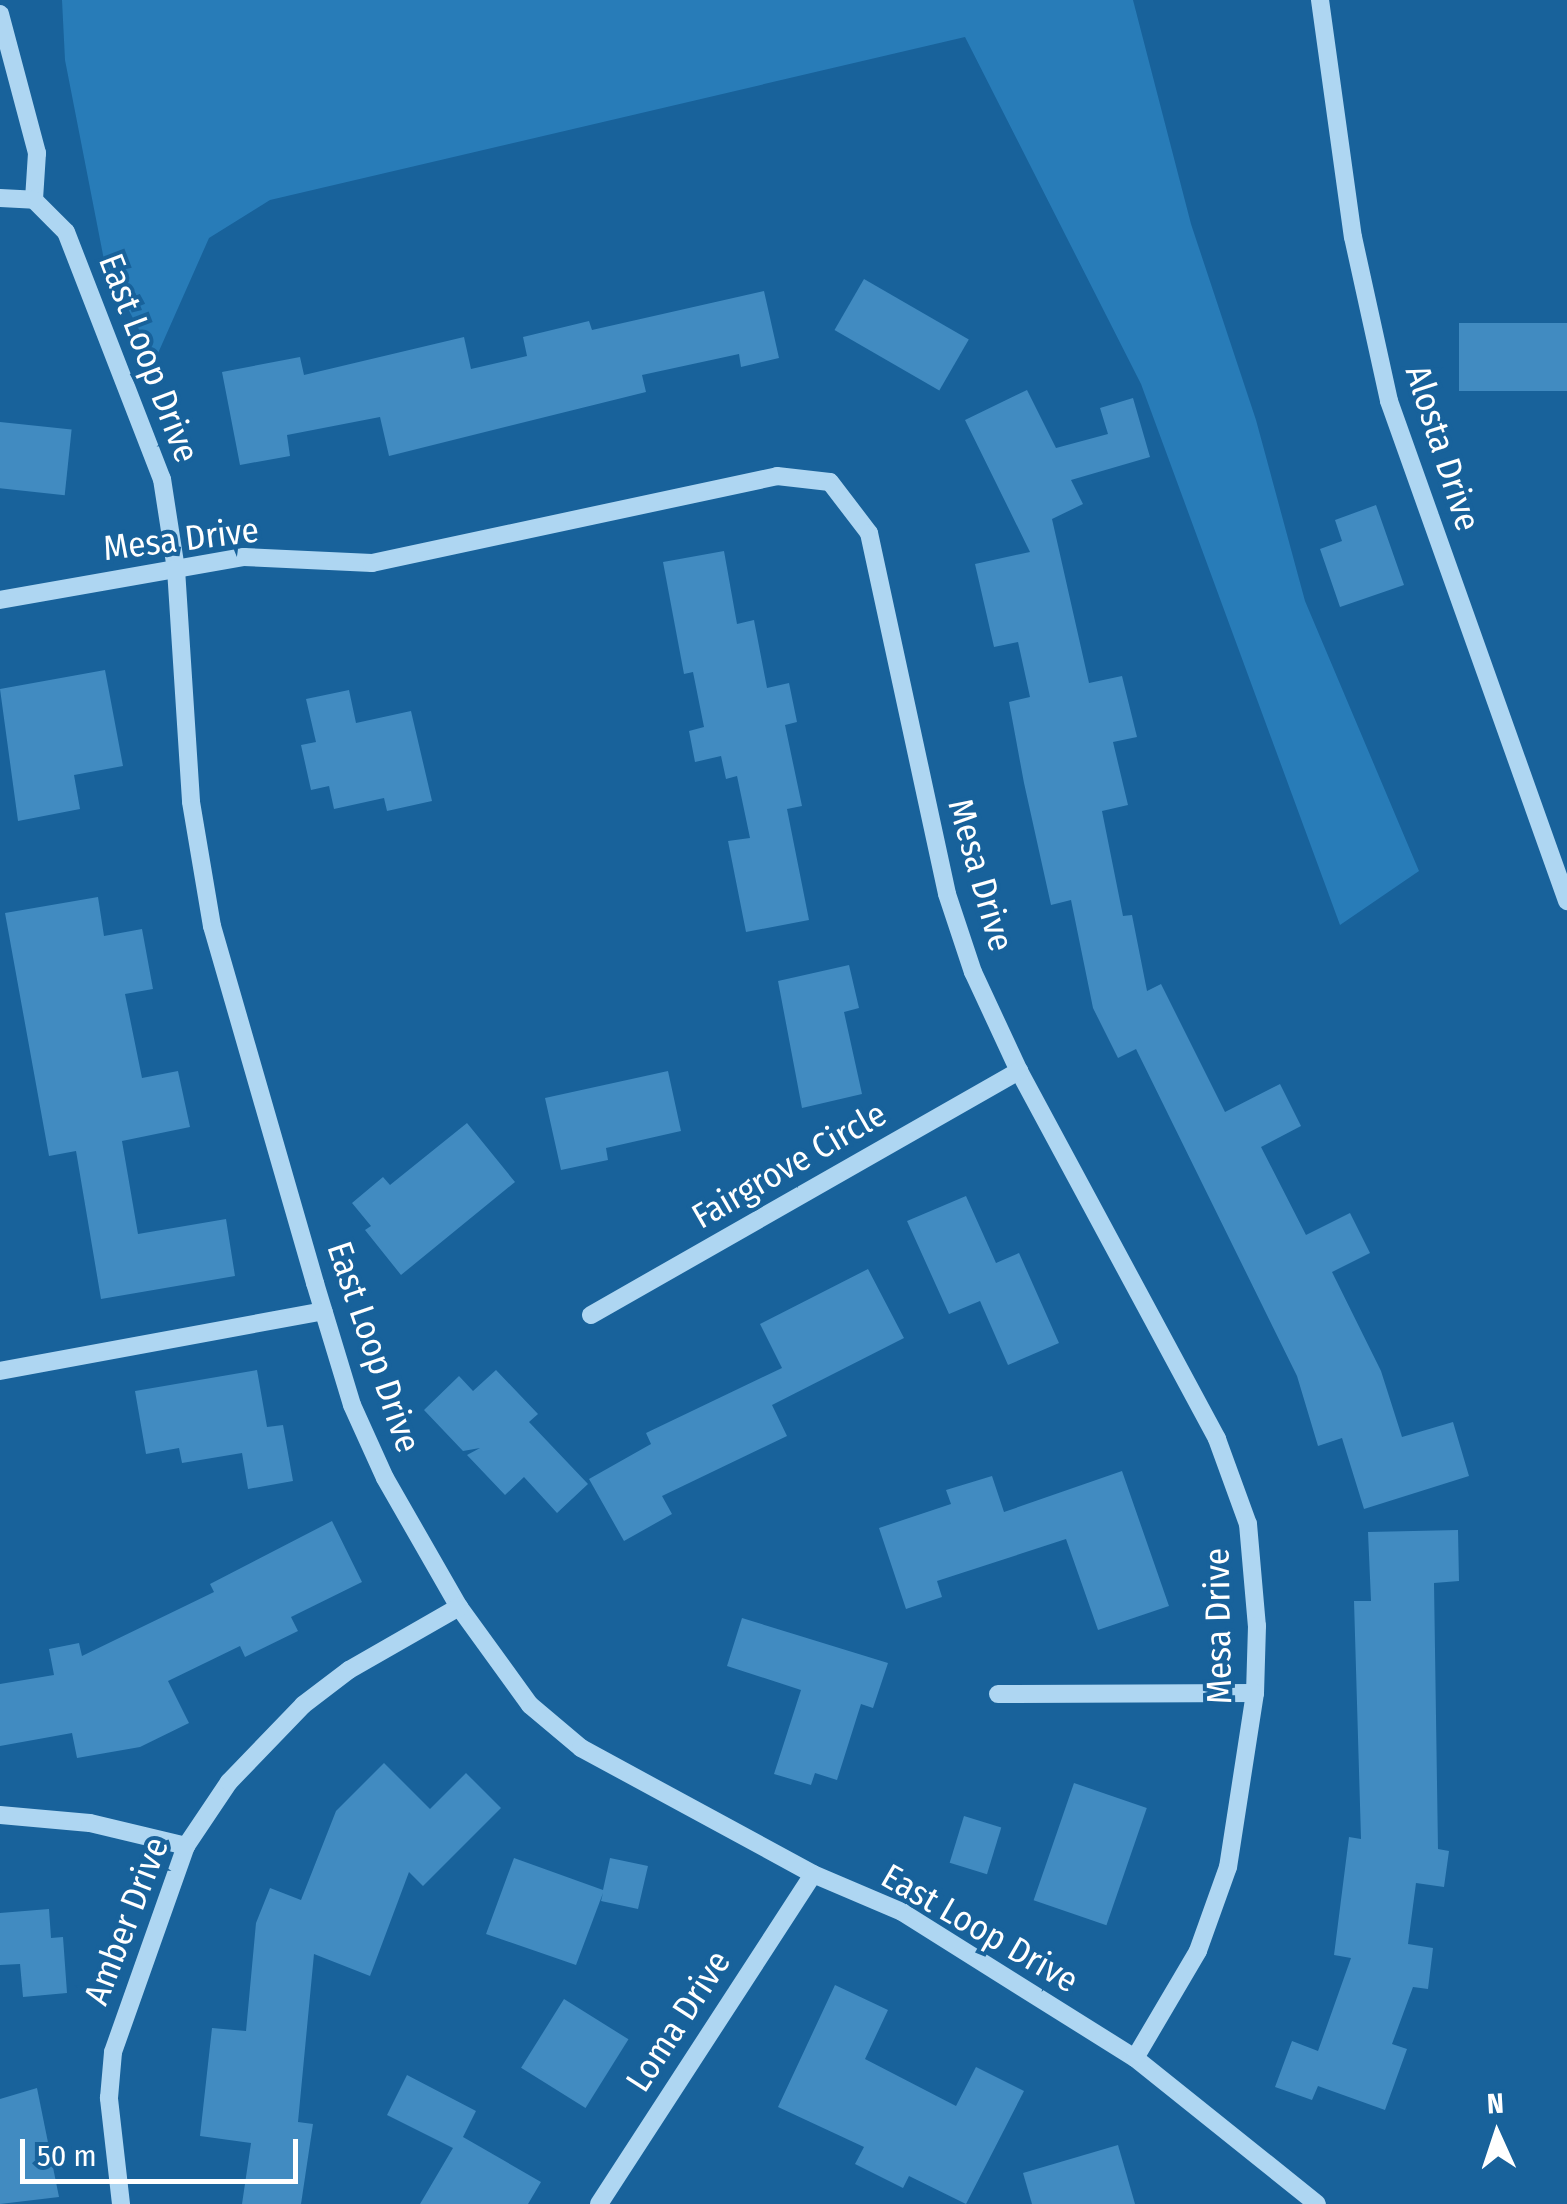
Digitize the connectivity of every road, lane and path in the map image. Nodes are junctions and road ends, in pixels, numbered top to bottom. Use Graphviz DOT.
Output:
graph roads {
  1 [pos="1320,0"];
  2 [pos="0,14"];
  3 [pos="0,198"];
  4 [pos="34,200"];
  5 [pos="176,570"];
  6 [pos="0,600"];
  7 [pos="1567,901"];
  8 [pos="1020,1071"];
  9 [pos="323,1312"];
  10 [pos="591,1315"];
  11 [pos="0,1371"];
  12 [pos="458,1606"];
  13 [pos="1255,1693"];
  14 [pos="998,1694"];
  15 [pos="0,1815"];
  16 [pos="186,1846"];
  17 [pos="812,1874"];
  18 [pos="1134,2058"];
  19 [pos="121,2204"];
  20 [pos="599,2204"];
  21 [pos="1317,2204"];
  1 -- 7 [label="street, Alosta Drive"];
  2 -- 4 [label="street"];
  3 -- 4 [label="street"];
  4 -- 5 [label="street, East Loop Drive"];
  5 -- 6 [label="street, Mesa Drive"];
  5 -- 8 [label="street, Mesa Drive"];
  5 -- 9 [label="street, East Loop Drive"];
  8 -- 10 [label="street, Fairgrove Circle"];
  8 -- 13 [label="street, Mesa Drive"];
  9 -- 11 [label="street"];
  9 -- 12 [label="street, East Loop Drive"];
  12 -- 16 [label="street, Amber Drive"];
  12 -- 17 [label="street, East Loop Drive"];
  13 -- 14 [label="street"];
  13 -- 18 [label="street, Mesa Drive"];
  15 -- 16 [label="street"];
  16 -- 19 [label="street, Amber Drive"];
  17 -- 18 [label="street, East Loop Drive"];
  17 -- 20 [label="street, Loma Drive"];
  18 -- 21 [label="street, East Loop Drive"];
}
